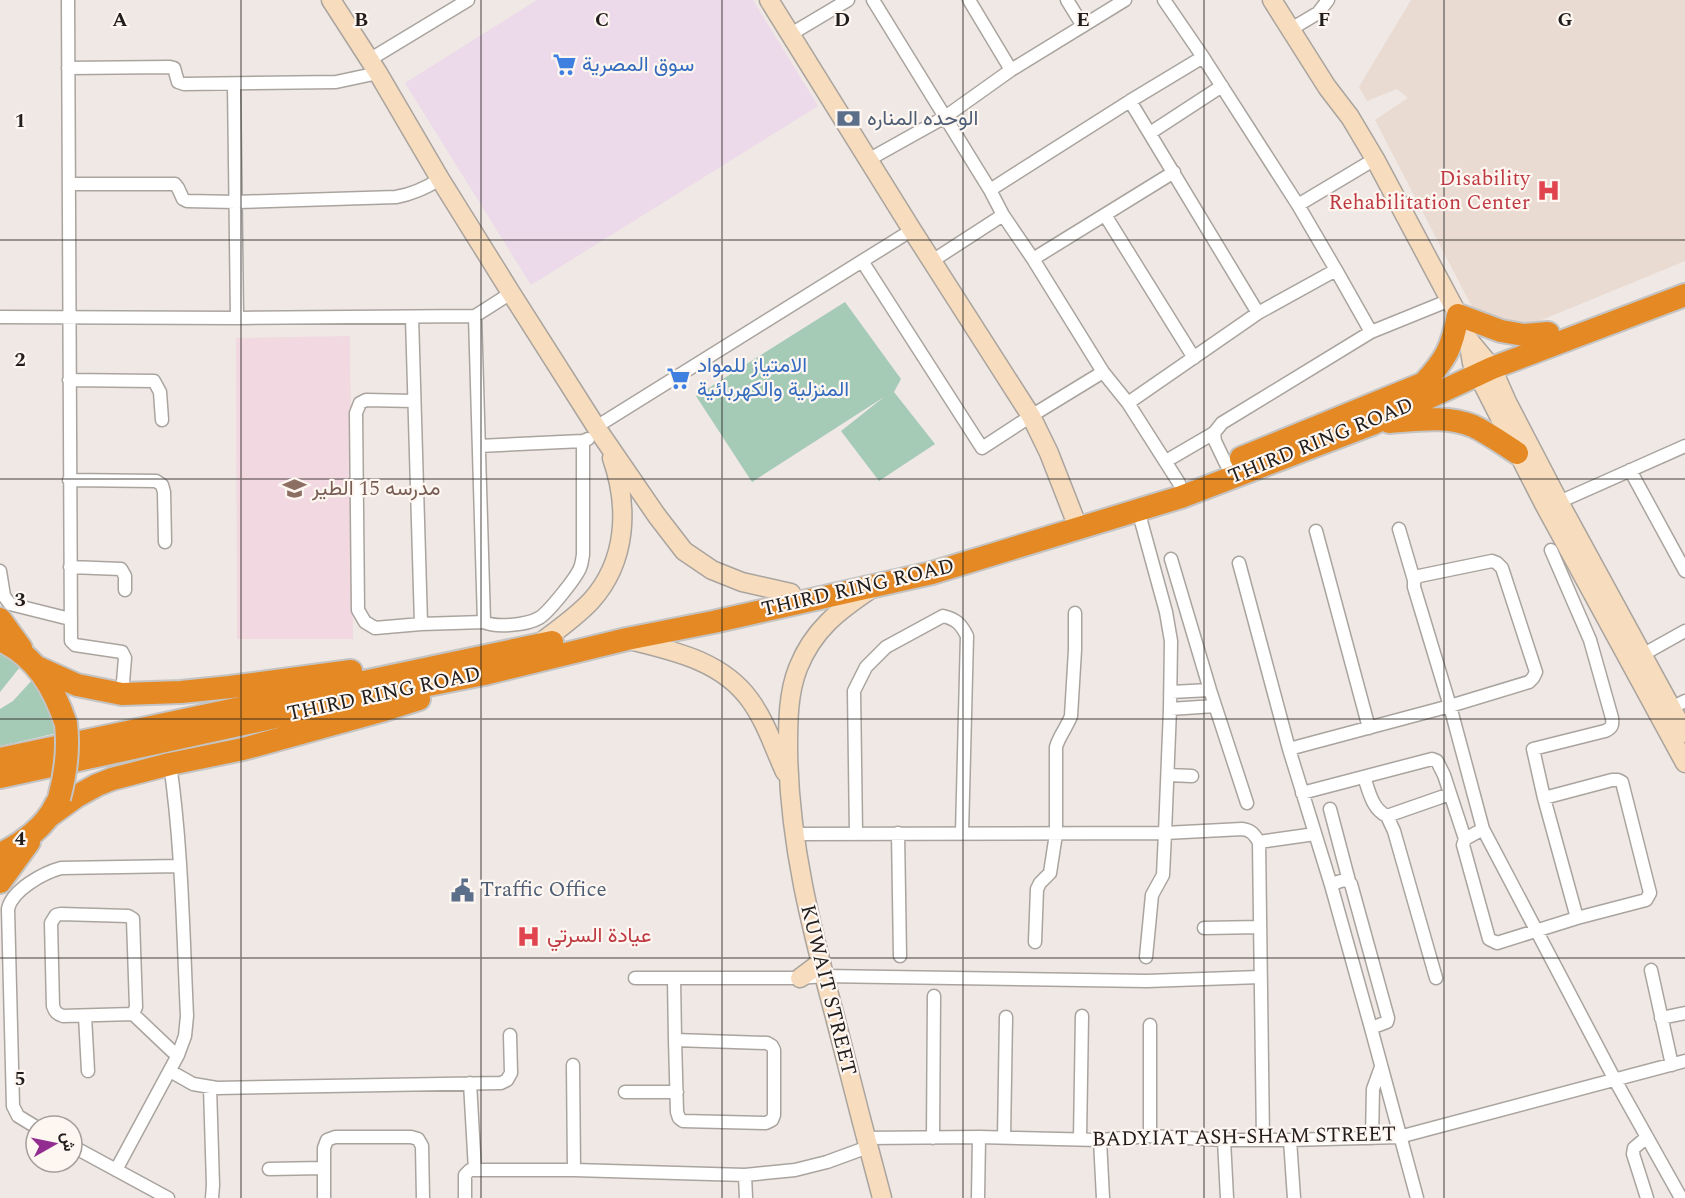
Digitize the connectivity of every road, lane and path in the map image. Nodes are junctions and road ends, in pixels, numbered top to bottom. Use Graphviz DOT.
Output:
graph roads {
  1 [pos="68,0"];
  2 [pos="331,0"];
  3 [pos="468,0"];
  4 [pos="769,0"];
  5 [pos="848,0"];
  6 [pos="873,0"];
  7 [pos="969,0"];
  8 [pos="1067,0"];
  9 [pos="1125,0"];
  10 [pos="1164,0"];
  11 [pos="1272,0"];
  12 [pos="1328,0"];
  13 [pos="1083,27"];
  14 [pos="1291,29"];
  15 [pos="790,34"];
  16 [pos="1203,57"];
  17 [pos="374,66"];
  18 [pos="68,68"];
  19 [pos="1011,70"];
  20 [pos="234,84"];
  21 [pos="1222,86"];
  22 [pos="1130,100"];
  23 [pos="945,117"];
  24 [pos="1150,133"];
  25 [pos="1375,159"];
  26 [pos="868,160"];
  27 [pos="1174,172"];
  28 [pos="440,179"];
  29 [pos="69,184"];
  30 [pos="990,190"];
  31 [pos="236,202"];
  32 [pos="1298,205"];
  33 [pos="1003,215"];
  34 [pos="1105,215"];
  35 [pos="912,230"];
  36 [pos="1033,259"];
  37 [pos="862,261"];
  38 [pos="932,261"];
  39 [pos="1336,270"];
  40 [pos="1685,280"];
  41 [pos="511,293"];
  42 [pos="1685,295"];
  43 [pos="1454,308"];
  44 [pos="1258,313"];
  45 [pos="412,316"];
  46 [pos="475,316"];
  47 [pos="0,317"];
  48 [pos="69,318"];
  49 [pos="237,318"];
  50 [pos="1371,332"];
  51 [pos="1548,333"];
  52 [pos="1194,358"];
  53 [pos="1482,366"];
  54 [pos="1103,372"];
  55 [pos="69,380"];
  56 [pos="1424,383"];
  57 [pos="414,401"];
  58 [pos="1128,403"];
  59 [pos="1031,416"];
  60 [pos="162,420"];
  61 [pos="1372,424"];
  62 [pos="1214,433"];
  63 [pos="602,435"];
  64 [pos="583,441"];
  65 [pos="479,446"];
  66 [pos="1685,446"];
  67 [pos="1517,453"];
  68 [pos="1166,462"];
  69 [pos="1226,464"];
  70 [pos="1630,470"];
  71 [pos="69,480"];
  72 [pos="1179,483"];
  73 [pos="1559,502"];
  74 [pos="1138,510"];
  75 [pos="1074,517"];
  76 [pos="1399,529"];
  77 [pos="1316,531"];
  78 [pos="165,542"];
  79 [pos="1551,550"];
  80 [pos="1171,559"];
  81 [pos="1239,563"];
  82 [pos="70,567"];
  83 [pos="0,571"];
  84 [pos="1685,571"];
  85 [pos="1414,580"];
  86 [pos="880,583"];
  87 [pos="125,590"];
  88 [pos="790,593"];
  89 [pos="1075,613"];
  90 [pos="70,619"];
  91 [pos="0,620"];
  92 [pos="484,622"];
  93 [pos="421,624"];
  94 [pos="1685,631"];
  95 [pos="627,639"];
  96 [pos="0,640"];
  97 [pos="537,645"];
  98 [pos="1642,655"];
  99 [pos="464,660"];
  100 [pos="32,662"];
  101 [pos="484,674"];
  102 [pos="1210,690"];
  103 [pos="1171,692"];
  104 [pos="122,694"];
  105 [pos="1678,704"];
  106 [pos="1215,706"];
  107 [pos="1450,706"];
  108 [pos="1170,709"];
  109 [pos="1369,728"];
  110 [pos="1685,733"];
  111 [pos="1289,749"];
  112 [pos="0,759"];
  113 [pos="1685,763"];
  114 [pos="170,764"];
  115 [pos="1168,775"];
  116 [pos="1192,776"];
  117 [pos="0,777"];
  118 [pos="1364,777"];
  119 [pos="788,780"];
  120 [pos="1302,793"];
  121 [pos="1450,794"];
  122 [pos="1545,798"];
  123 [pos="1247,803"];
  124 [pos="1330,809"];
  125 [pos="49,814"];
  126 [pos="1387,816"];
  127 [pos="1484,829"];
  128 [pos="898,833"];
  129 [pos="962,833"];
  130 [pos="1165,833"];
  131 [pos="794,834"];
  132 [pos="856,834"];
  133 [pos="1056,834"];
  134 [pos="1315,834"];
  135 [pos="1465,839"];
  136 [pos="1259,842"];
  137 [pos="0,854"];
  138 [pos="180,866"];
  139 [pos="1349,880"];
  140 [pos="0,882"];
  141 [pos="1331,885"];
  142 [pos="1577,918"];
  143 [pos="1260,927"];
  144 [pos="1204,928"];
  145 [pos="1537,931"];
  146 [pos="1035,942"];
  147 [pos="900,957"];
  148 [pos="1146,957"];
  149 [pos="822,969"];
  150 [pos="1651,970"];
  151 [pos="1260,977"];
  152 [pos="635,978"];
  153 [pos="674,978"];
  154 [pos="801,978"];
  155 [pos="1436,978"];
  156 [pos="934,996"];
  157 [pos="1685,1012"];
  158 [pos="133,1014"];
  159 [pos="85,1016"];
  160 [pos="1082,1016"];
  161 [pos="1006,1017"];
  162 [pos="1660,1018"];
  163 [pos="1150,1025"];
  164 [pos="1371,1028"];
  165 [pos="510,1035"];
  166 [pos="675,1040"];
  167 [pos="178,1055"];
  168 [pos="1685,1061"];
  169 [pos="573,1065"];
  170 [pos="1672,1065"];
  171 [pos="1381,1066"];
  172 [pos="88,1071"];
  173 [pos="170,1071"];
  174 [pos="1616,1080"];
  175 [pos="471,1083"];
  176 [pos="210,1088"];
  177 [pos="625,1092"];
  178 [pos="677,1092"];
  179 [pos="24,1120"];
  180 [pos="1150,1136"];
  181 [pos="979,1137"];
  182 [pos="1372,1137"];
  183 [pos="1399,1137"];
  184 [pos="1647,1137"];
  185 [pos="933,1138"];
  186 [pos="1004,1138"];
  187 [pos="1080,1139"];
  188 [pos="1100,1140"];
  189 [pos="1224,1140"];
  190 [pos="1263,1140"];
  191 [pos="1290,1140"];
  192 [pos="867,1142"];
  193 [pos="84,1153"];
  194 [pos="323,1168"];
  195 [pos="269,1169"];
  196 [pos="116,1170"];
  197 [pos="475,1170"];
  198 [pos="574,1170"];
  199 [pos="745,1175"];
  200 [pos="146,1192"];
  201 [pos="1678,1197"];
  202 [pos="168,1198"];
  203 [pos="212,1198"];
  204 [pos="324,1198"];
  205 [pos="423,1198"];
  206 [pos="465,1198"];
  207 [pos="746,1198"];
  208 [pos="882,1198"];
  209 [pos="978,1198"];
  210 [pos="1103,1198"];
  211 [pos="1227,1198"];
  212 [pos="1294,1198"];
  213 [pos="1417,1198"];
  214 [pos="1647,1198"];
  1 -- 18 [label="street"];
  2 -- 17 [label="main road"];
  3 -- 17 [label="street"];
  4 -- 15 [label="main road"];
  5 -- 15 [label="street"];
  6 -- 23 [label="street"];
  7 -- 19 [label="street"];
  8 -- 13 [label="street"];
  9 -- 13 [label="street"];
  10 -- 16 [label="street"];
  11 -- 14 [label="main road"];
  12 -- 14 [label="street"];
  13 -- 19 [label="street"];
  14 -- 25 [label="main road"];
  15 -- 26 [label="main road"];
  16 -- 21 [label="street"];
  16 -- 22 [label="street"];
  17 -- 20 [label="street"];
  17 -- 28 [label="main road"];
  18 -- 20 [label="street"];
  18 -- 29 [label="street"];
  19 -- 23 [label="street"];
  20 -- 31 [label="street"];
  21 -- 24 [label="street"];
  21 -- 32 [label="street"];
  22 -- 24 [label="street"];
  22 -- 30 [label="street"];
  23 -- 26 [label="street"];
  23 -- 30 [label="street"];
  24 -- 27 [label="street"];
  25 -- 32 [label="street"];
  25 -- 43 [label="main road"];
  26 -- 35 [label="main road"];
  27 -- 34 [label="street"];
  27 -- 44 [label="street"];
  28 -- 31 [label="street"];
  28 -- 41 [label="main road"];
  29 -- 31 [label="street"];
  29 -- 48 [label="street"];
  30 -- 33 [label="street"];
  31 -- 49 [label="street"];
  32 -- 39 [label="street"];
  33 -- 36 [label="street"];
  33 -- 38 [label="street"];
  34 -- 36 [label="street"];
  34 -- 52 [label="street"];
  35 -- 37 [label="street"];
  35 -- 38 [label="main road"];
  36 -- 54 [label="street"];
  37 -- 59 [label="street"];
  37 -- 63 [label="street"];
  38 -- 59 [label="main road"];
  39 -- 44 [label="street"];
  39 -- 50 [label="street"];
  40 -- 51 [label="highway, THIRD RING ROAD"];
  41 -- 46 [label="street"];
  41 -- 63 [label="main road"];
  42 -- 53 [label="highway, THIRD RING ROAD"];
  43 -- 50 [label="street"];
  43 -- 51 [label="highway"];
  43 -- 53 [label="main road"];
  43 -- 56 [label="highway"];
  44 -- 52 [label="street"];
  45 -- 46 [label="street"];
  45 -- 49 [label="street"];
  45 -- 57 [label="street"];
  46 -- 65 [label="street"];
  47 -- 48 [label="street"];
  48 -- 49 [label="street"];
  48 -- 55 [label="street"];
  50 -- 62 [label="street"];
  51 -- 53 [label="highway, THIRD RING ROAD"];
  52 -- 58 [label="street"];
  53 -- 56 [label="highway, THIRD RING ROAD"];
  53 -- 61 [label="highway, THIRD RING ROAD"];
  53 -- 67 [label="main road"];
  53 -- 73 [label="main road"];
  54 -- 58 [label="street"];
  54 -- 59 [label="street"];
  55 -- 60 [label="street"];
  55 -- 71 [label="street"];
  56 -- 69 [label="highway, THIRD RING ROAD"];
  57 -- 93 [label="street"];
  57 -- 93 [label="street"];
  58 -- 68 [label="street"];
  59 -- 75 [label="main road"];
  61 -- 67 [label="highway"];
  61 -- 74 [label="highway, THIRD RING ROAD"];
  62 -- 68 [label="street"];
  62 -- 69 [label="street"];
  63 -- 64 [label="street"];
  63 -- 88 [label="main road"];
  63 -- 97 [label="main road"];
  64 -- 65 [label="street"];
  64 -- 92 [label="street"];
  65 -- 92 [label="street"];
  66 -- 70 [label="street"];
  67 -- 113 [label="main road"];
  68 -- 72 [label="street"];
  69 -- 72 [label="highway, THIRD RING ROAD"];
  70 -- 73 [label="street"];
  70 -- 84 [label="street"];
  71 -- 78 [label="street"];
  71 -- 82 [label="street"];
  72 -- 75 [label="highway, THIRD RING ROAD"];
  73 -- 98 [label="main road"];
  74 -- 86 [label="highway, THIRD RING ROAD"];
  74 -- 103 [label="street"];
  75 -- 88 [label="highway, THIRD RING ROAD"];
  76 -- 85 [label="street"];
  77 -- 109 [label="street"];
  79 -- 122 [label="street"];
  80 -- 102 [label="street"];
  81 -- 111 [label="street"];
  82 -- 87 [label="street"];
  82 -- 90 [label="street"];
  83 -- 90 [label="street"];
  85 -- 107 [label="street"];
  85 -- 107 [label="street"];
  86 -- 95 [label="highway, THIRD RING ROAD"];
  86 -- 119 [label="main road, KUWAIT STREET"];
  88 -- 97 [label="highway, THIRD RING ROAD"];
  89 -- 133 [label="street"];
  90 -- 104 [label="street"];
  91 -- 100 [label="highway"];
  92 -- 93 [label="street"];
  94 -- 98 [label="street"];
  95 -- 101 [label="highway, THIRD RING ROAD"];
  95 -- 119 [label="main road, KUWAIT STREET"];
  96 -- 100 [label="highway"];
  97 -- 99 [label="highway, THIRD RING ROAD"];
  98 -- 105 [label="main road"];
  99 -- 104 [label="highway"];
  99 -- 112 [label="highway, THIRD RING ROAD"];
  100 -- 104 [label="highway"];
  100 -- 125 [label="highway, bridge"];
  101 -- 114 [label="highway"];
  101 -- 117 [label="highway, THIRD RING ROAD"];
  102 -- 103 [label="street"];
  102 -- 106 [label="street"];
  103 -- 108 [label="street"];
  105 -- 110 [label="main road"];
  106 -- 108 [label="street"];
  106 -- 123 [label="street"];
  107 -- 109 [label="street"];
  107 -- 127 [label="street"];
  108 -- 115 [label="street"];
  109 -- 111 [label="street"];
  111 -- 120 [label="street"];
  114 -- 125 [label="highway"];
  114 -- 138 [label="street"];
  115 -- 116 [label="street"];
  115 -- 130 [label="street"];
  118 -- 120 [label="street"];
  118 -- 121 [label="street"];
  118 -- 126 [label="street"];
  119 -- 131 [label="main road, KUWAIT STREET"];
  120 -- 134 [label="street"];
  121 -- 126 [label="street"];
  121 -- 135 [label="street"];
  122 -- 142 [label="street"];
  122 -- 142 [label="street"];
  124 -- 139 [label="street"];
  125 -- 137 [label="highway"];
  125 -- 140 [label="highway"];
  126 -- 155 [label="street"];
  127 -- 135 [label="street"];
  127 -- 145 [label="street"];
  128 -- 129 [label="street"];
  128 -- 132 [label="street"];
  128 -- 147 [label="street"];
  129 -- 132 [label="street"];
  129 -- 133 [label="street"];
  130 -- 133 [label="street"];
  130 -- 136 [label="street"];
  130 -- 148 [label="street"];
  131 -- 132 [label="street"];
  131 -- 149 [label="main road, KUWAIT STREET"];
  133 -- 146 [label="street"];
  134 -- 136 [label="street"];
  134 -- 141 [label="street"];
  135 -- 145 [label="street"];
  136 -- 143 [label="street"];
  138 -- 167 [label="street"];
  138 -- 179 [label="street"];
  139 -- 141 [label="street"];
  139 -- 164 [label="street"];
  141 -- 164 [label="street"];
  142 -- 145 [label="street"];
  143 -- 144 [label="street"];
  143 -- 151 [label="street"];
  145 -- 174 [label="street"];
  149 -- 151 [label="street"];
  149 -- 154 [label="main road"];
  149 -- 192 [label="main road, KUWAIT STREET"];
  150 -- 162 [label="street"];
  151 -- 190 [label="street"];
  152 -- 153 [label="street"];
  153 -- 154 [label="street"];
  153 -- 166 [label="street"];
  156 -- 185 [label="street"];
  157 -- 162 [label="street"];
  158 -- 159 [label="street"];
  158 -- 159 [label="street"];
  158 -- 167 [label="street"];
  159 -- 172 [label="street"];
  160 -- 187 [label="street"];
  161 -- 186 [label="street"];
  162 -- 170 [label="street"];
  163 -- 180 [label="street"];
  164 -- 171 [label="street"];
  165 -- 175 [label="street"];
  166 -- 178 [label="street"];
  166 -- 178 [label="street"];
  167 -- 173 [label="street"];
  168 -- 170 [label="street, BADYIAT ASH-SHAM STREET"];
  169 -- 198 [label="street"];
  170 -- 174 [label="street, BADYIAT ASH-SHAM STREET"];
  171 -- 182 [label="street"];
  171 -- 183 [label="street"];
  173 -- 176 [label="street"];
  173 -- 196 [label="street"];
  174 -- 183 [label="street, BADYIAT ASH-SHAM STREET"];
  174 -- 184 [label="street"];
  175 -- 176 [label="street"];
  175 -- 197 [label="street"];
  176 -- 203 [label="street"];
  177 -- 178 [label="street"];
  180 -- 188 [label="street, BADYIAT ASH-SHAM STREET"];
  180 -- 189 [label="street, BADYIAT ASH-SHAM STREET"];
  181 -- 185 [label="street, BADYIAT ASH-SHAM STREET"];
  181 -- 186 [label="street, BADYIAT ASH-SHAM STREET"];
  181 -- 209 [label="street"];
  182 -- 183 [label="street, BADYIAT ASH-SHAM STREET"];
  182 -- 191 [label="street, BADYIAT ASH-SHAM STREET"];
  183 -- 213 [label="street"];
  184 -- 201 [label="street"];
  184 -- 214 [label="street"];
  185 -- 192 [label="street, BADYIAT ASH-SHAM STREET"];
  186 -- 187 [label="street, BADYIAT ASH-SHAM STREET"];
  187 -- 188 [label="street, BADYIAT ASH-SHAM STREET"];
  188 -- 210 [label="street"];
  189 -- 190 [label="street, BADYIAT ASH-SHAM STREET"];
  189 -- 211 [label="street"];
  190 -- 191 [label="street, BADYIAT ASH-SHAM STREET"];
  191 -- 212 [label="street"];
  192 -- 199 [label="street"];
  192 -- 208 [label="main road, KUWAIT STREET"];
  193 -- 196 [label="street"];
  194 -- 195 [label="street"];
  194 -- 204 [label="street"];
  194 -- 205 [label="street"];
  196 -- 200 [label="street"];
  197 -- 198 [label="street"];
  197 -- 206 [label="street"];
  198 -- 199 [label="street"];
  199 -- 207 [label="street"];
  200 -- 202 [label="street"];
}
